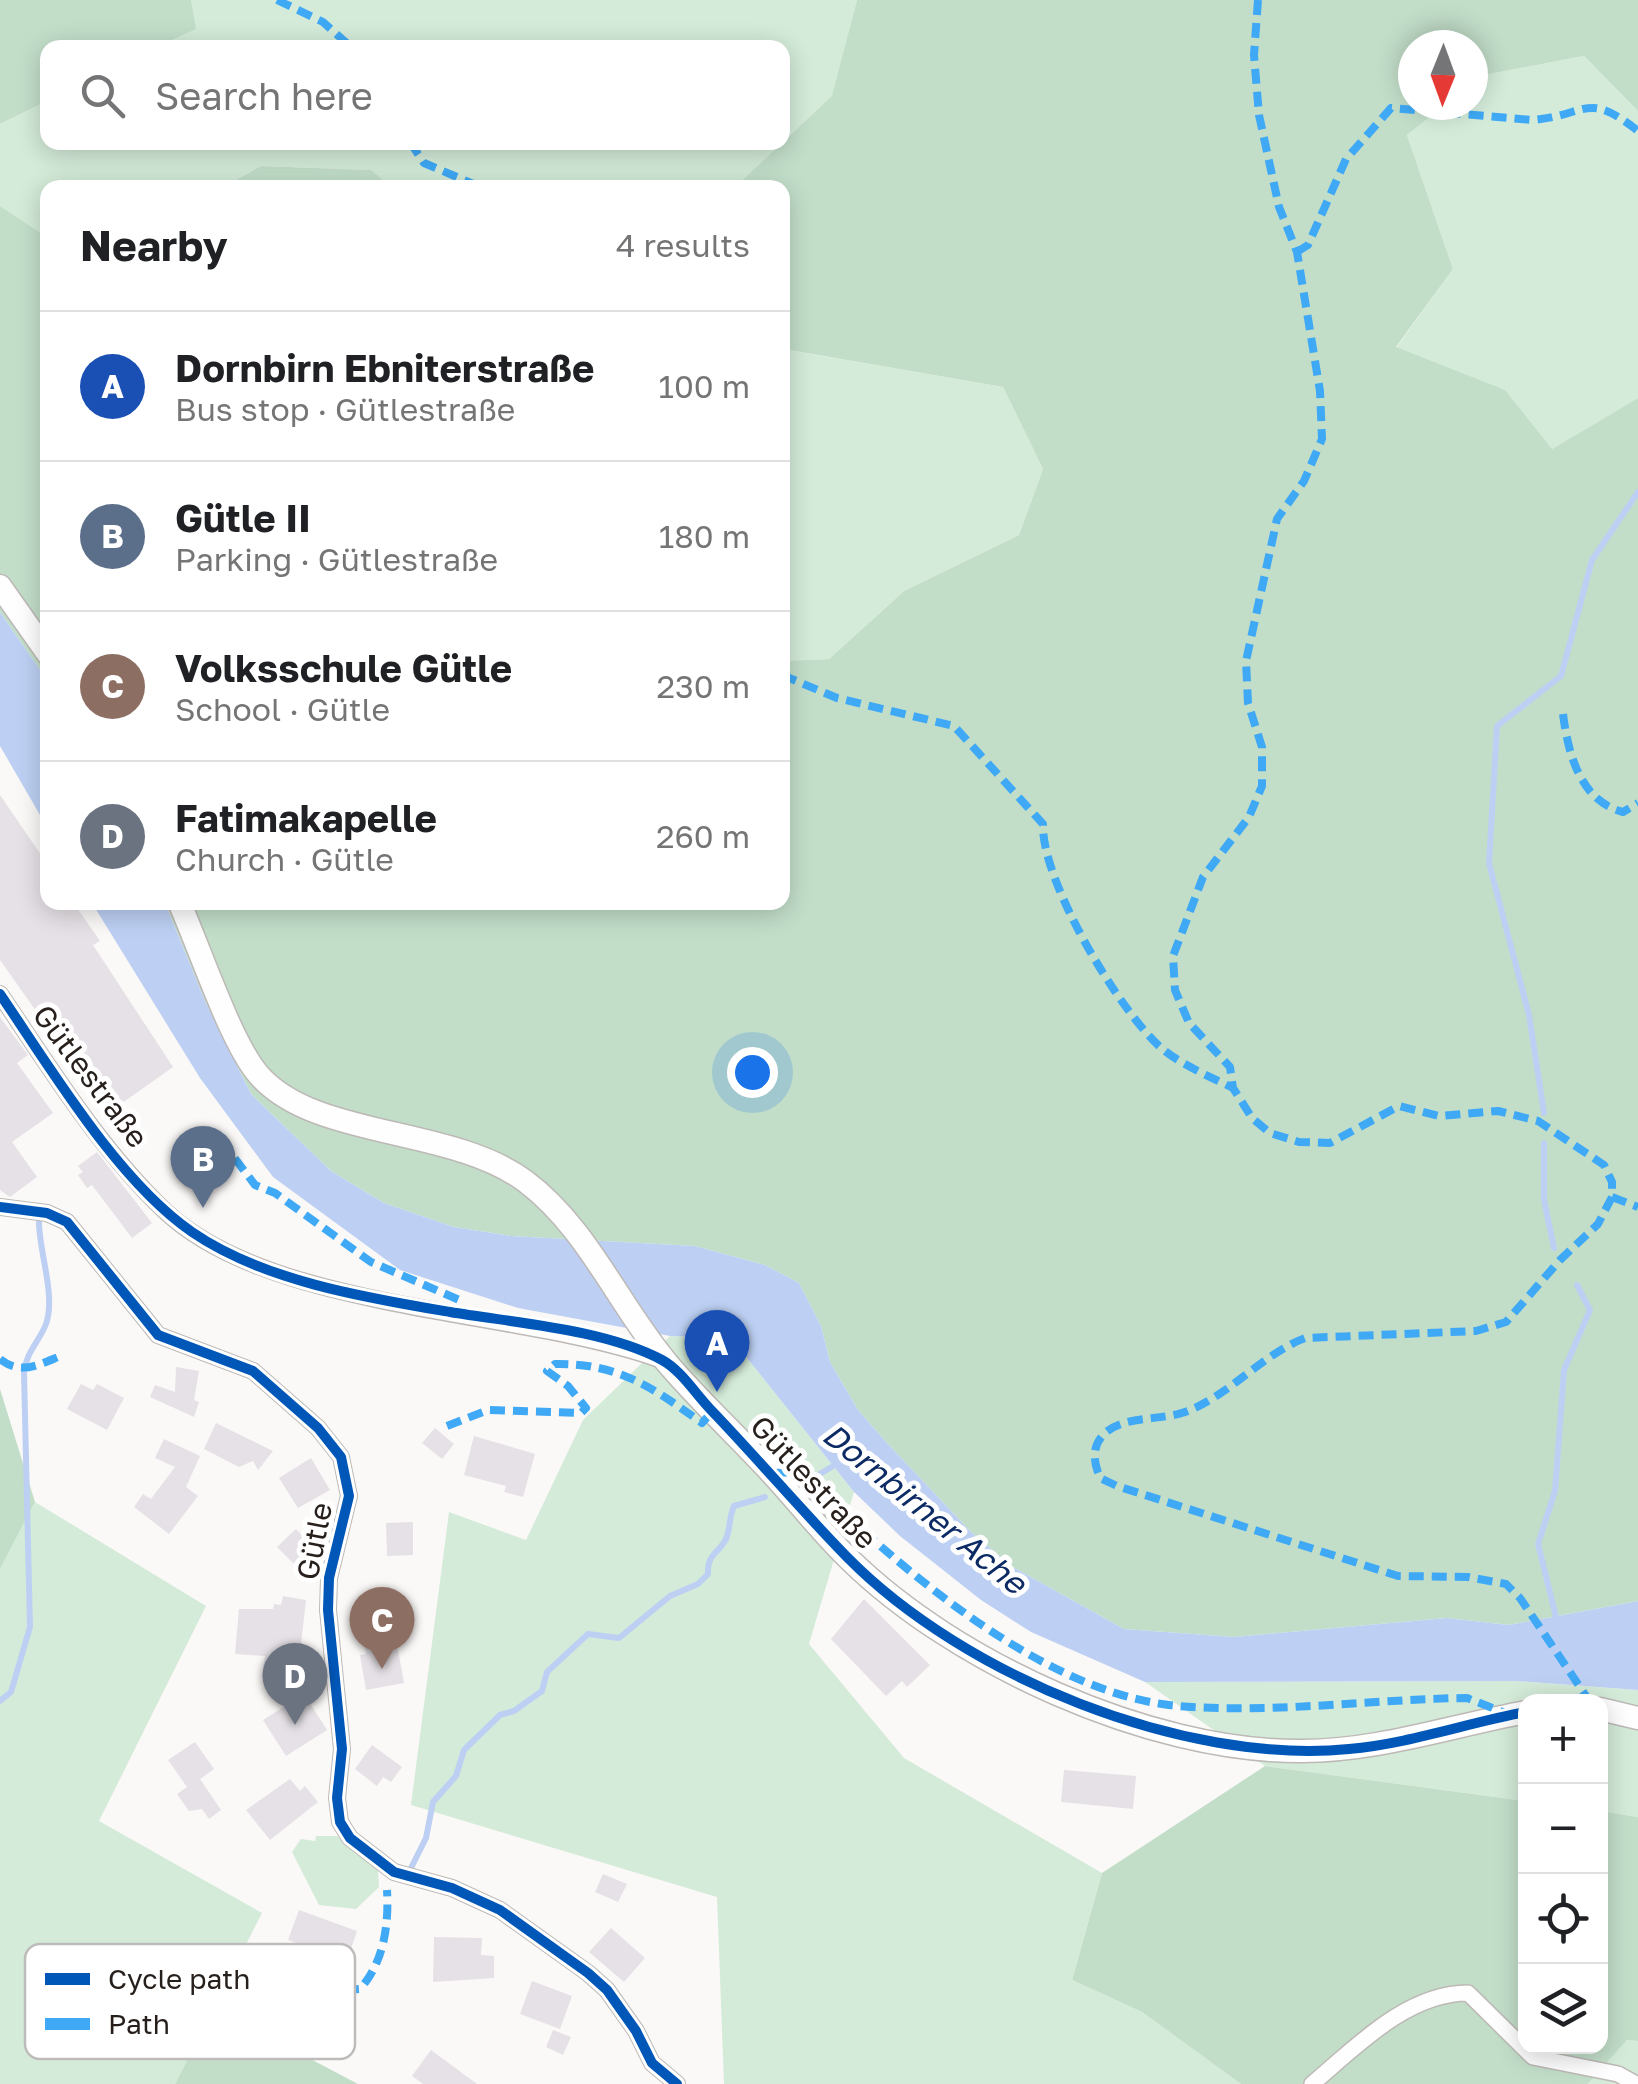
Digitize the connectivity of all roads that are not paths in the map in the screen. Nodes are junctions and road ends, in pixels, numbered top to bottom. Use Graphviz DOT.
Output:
graph roads {
  1 [pos="0,586"];
  2 [pos="40,643"];
  3 [pos="182,910"];
  4 [pos="0,994"];
  5 [pos="0,1206"];
  6 [pos="665,1361"];
  7 [pos="1608,1711"];
  8 [pos="1518,1714"];
  9 [pos="1638,1718"];
  10 [pos="677,2084"];
  11 [pos="1312,2084"];
  12 [pos="1636,2084"];
  1 -- 2 [label="street"];
  3 -- 6 [label="street"];
  4 -- 6 [label="street, Gütlestraße"];
  5 -- 10 [label="street, Gütle"];
  6 -- 8 [label="street, Gütlestraße"];
  7 -- 9 [label="street"];
  11 -- 12 [label="street"];
}
